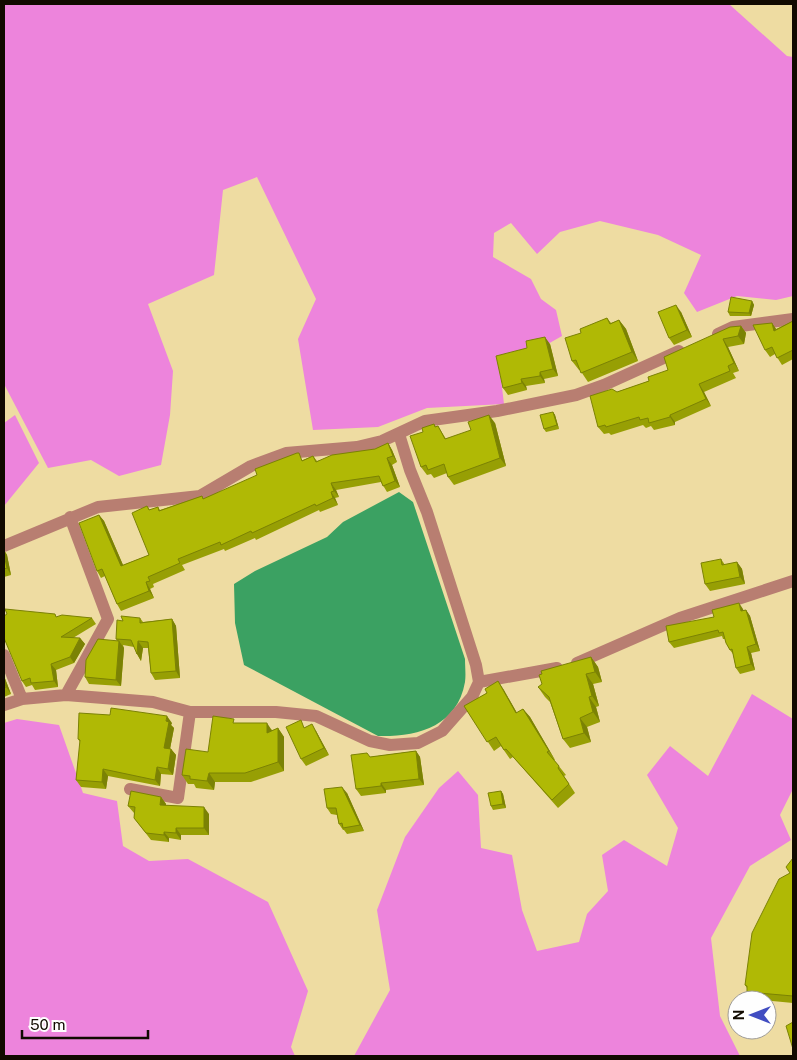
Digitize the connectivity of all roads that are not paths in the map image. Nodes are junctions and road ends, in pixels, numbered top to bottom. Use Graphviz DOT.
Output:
graph roads {
  1 [pos="793,319"];
  2 [pos="707,338"];
  3 [pos="690,346"];
  4 [pos="398,434"];
  5 [pos="70,517"];
  6 [pos="4,546"];
  7 [pos="793,581"];
  8 [pos="4,655"];
  9 [pos="479,682"];
  10 [pos="66,696"];
  11 [pos="22,699"];
  12 [pos="4,705"];
  13 [pos="190,712"];
  14 [pos="130,789"];
  1 -- 2 [label="street"];
  3 -- 4 [label="street"];
  4 -- 5 [label="street"];
  4 -- 9 [label="street"];
  5 -- 6 [label="street"];
  5 -- 10 [label="street"];
  7 -- 9 [label="street"];
  8 -- 11 [label="street"];
  9 -- 13 [label="street"];
  10 -- 11 [label="street"];
  10 -- 13 [label="street"];
  11 -- 12 [label="street"];
  13 -- 14 [label="street"];
}
